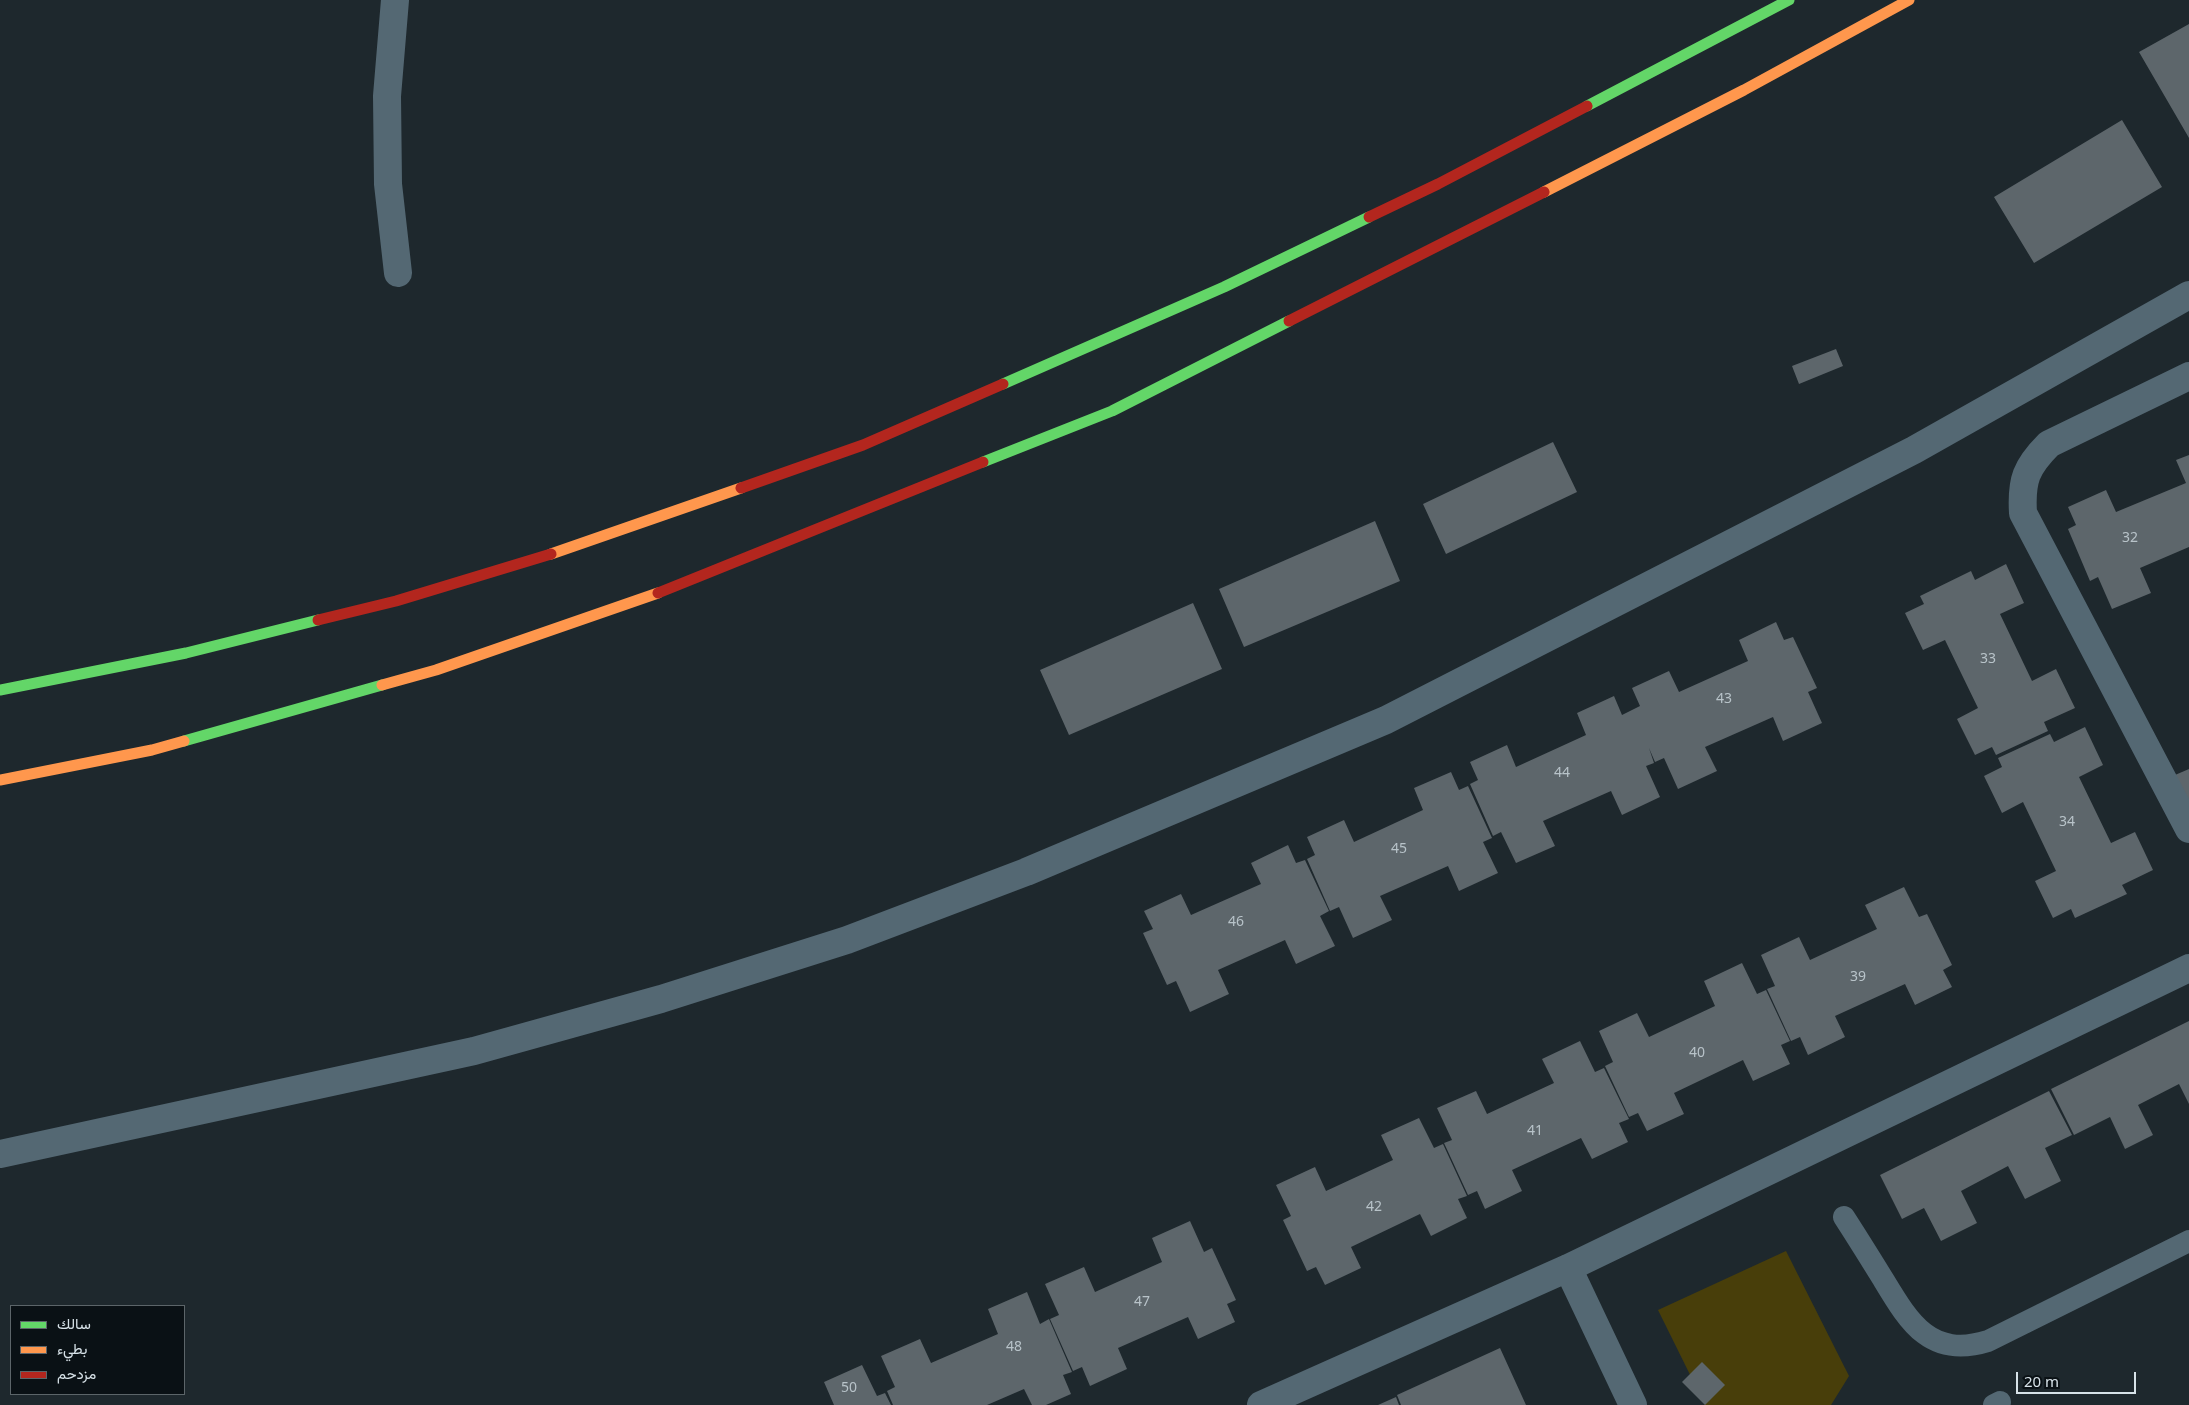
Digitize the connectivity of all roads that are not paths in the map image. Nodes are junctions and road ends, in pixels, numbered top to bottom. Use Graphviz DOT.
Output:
graph roads {
  1 [pos="395,0"];
  2 [pos="1789,0"];
  3 [pos="1909,0"];
  4 [pos="398,273"];
  5 [pos="2189,295"];
  6 [pos="2189,376"];
  7 [pos="0,690"];
  8 [pos="0,780"];
  9 [pos="2189,829"];
  10 [pos="2189,968"];
  11 [pos="0,1154"];
  12 [pos="1844,1217"];
  13 [pos="2189,1241"];
  14 [pos="1568,1268"];
  15 [pos="1261,1405"];
  16 [pos="1633,1405"];
  1 -- 4 [label="street"];
  2 -- 7 [label="main road"];
  3 -- 8 [label="main road"];
  5 -- 11 [label="street"];
  6 -- 9 [label="street"];
  10 -- 14 [label="street"];
  12 -- 13 [label="lane"];
  14 -- 15 [label="street"];
  14 -- 16 [label="street"];
}
